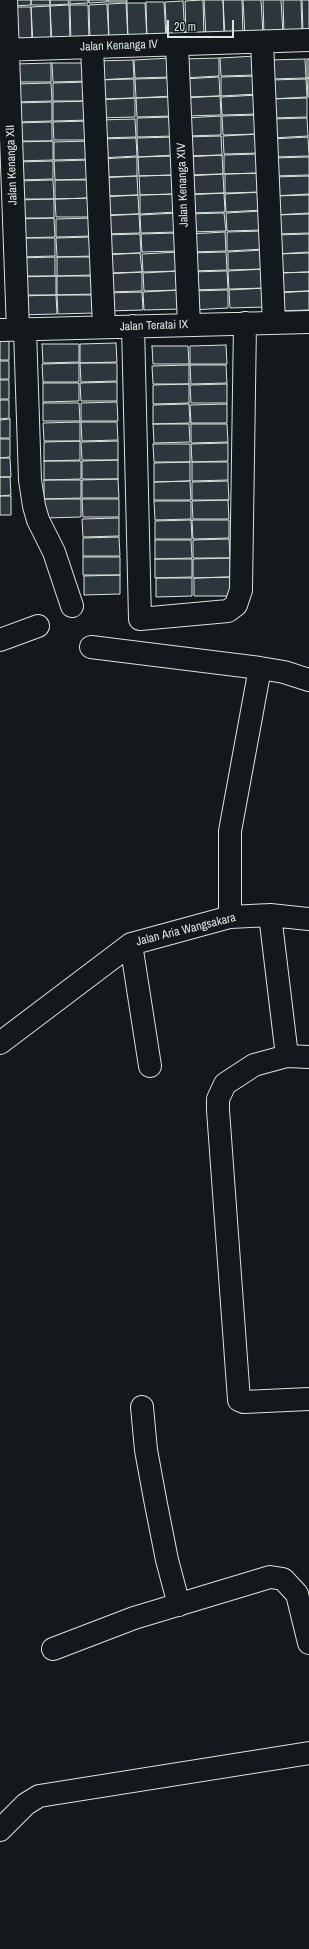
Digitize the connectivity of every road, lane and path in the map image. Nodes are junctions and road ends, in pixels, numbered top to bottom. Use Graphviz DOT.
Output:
graph roads {
  1 [pos="6,0"];
  2 [pos="309,40"];
  3 [pos="262,42"];
  4 [pos="177,44"];
  5 [pos="92,47"];
  6 [pos="4,50"];
  7 [pos="309,322"];
  8 [pos="245,323"];
  9 [pos="274,323"];
  10 [pos="188,325"];
  11 [pos="133,326"];
  12 [pos="104,327"];
  13 [pos="14,330"];
  14 [pos="72,606"];
  15 [pos="38,626"];
  16 [pos="0,640"];
  17 [pos="91,646"];
  18 [pos="260,668"];
  19 [pos="309,680"];
  20 [pos="270,916"];
  21 [pos="230,917"];
  22 [pos="309,919"];
  23 [pos="131,944"];
  24 [pos="0,1043"];
  25 [pos="287,1056"];
  26 [pos="309,1057"];
  27 [pos="150,1066"];
  28 [pos="309,1399"];
  29 [pos="142,1407"];
  30 [pos="179,1605"];
  31 [pos="309,1644"];
  32 [pos="53,1648"];
  33 [pos="309,1752"];
  34 [pos="0,1830"];
  1 -- 6 [label="street, Jalan Kenanga XII"];
  2 -- 3 [label="street, Jalan Kenanga IV"];
  3 -- 4 [label="street, Jalan Kenanga IV"];
  3 -- 9 [label="street"];
  4 -- 5 [label="street, Jalan Kenanga IV"];
  4 -- 10 [label="street, Jalan Kenanga XIV"];
  5 -- 6 [label="street, Jalan Kenanga IV"];
  5 -- 12 [label="street"];
  6 -- 13 [label="street, Jalan Kenanga XII"];
  7 -- 9 [label="street, Jalan Teratai IX"];
  8 -- 9 [label="street, Jalan Teratai IX"];
  8 -- 10 [label="street, Jalan Teratai IX"];
  8 -- 11 [label="street"];
  10 -- 11 [label="street, Jalan Teratai IX"];
  11 -- 12 [label="street, Jalan Teratai IX"];
  12 -- 13 [label="street, Jalan Teratai IX"];
  13 -- 14 [label="street, Jalan Kenanga XII"];
  15 -- 16 [label="street"];
  17 -- 18 [label="street"];
  18 -- 19 [label="street"];
  18 -- 21 [label="street"];
  20 -- 21 [label="street, Jalan Aria Wangsakara"];
  20 -- 22 [label="street, Jalan Aria Wangsakara"];
  20 -- 25 [label="street"];
  21 -- 23 [label="street, Jalan Aria Wangsakara"];
  23 -- 24 [label="street, Jalan Aria Wangsakara"];
  23 -- 27 [label="street"];
  25 -- 26 [label="street"];
  25 -- 28 [label="street"];
  29 -- 30 [label="street"];
  30 -- 31 [label="street"];
  30 -- 32 [label="street"];
  33 -- 34 [label="street"];
}
